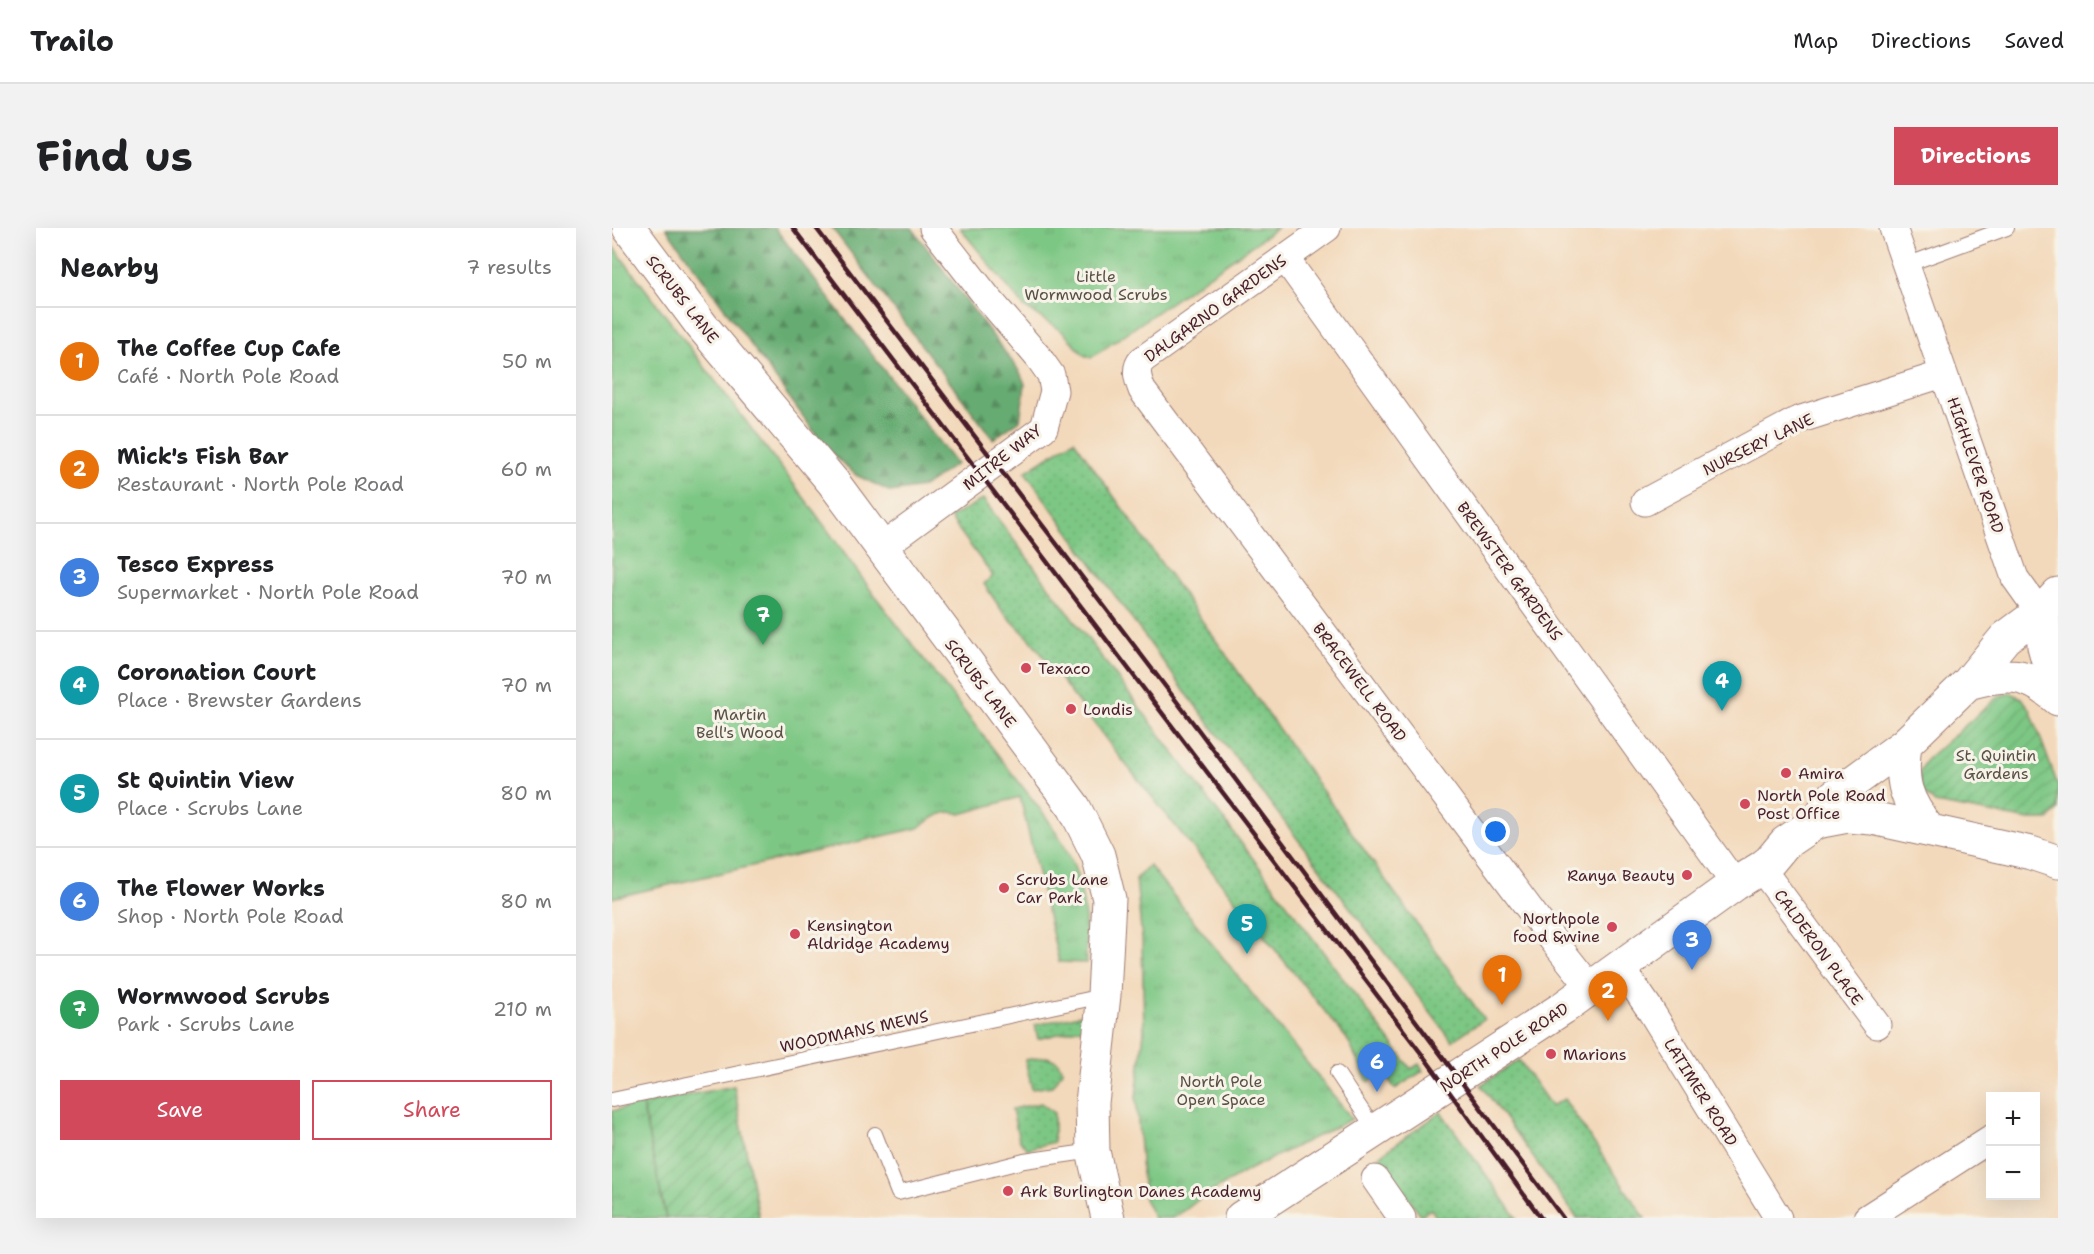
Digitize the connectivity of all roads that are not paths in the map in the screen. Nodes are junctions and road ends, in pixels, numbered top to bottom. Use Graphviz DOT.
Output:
graph roads {
  1 [pos="629,228"];
  2 [pos="933,228"];
  3 [pos="1328,228"];
  4 [pos="1893,228"];
  5 [pos="2007,228"];
  6 [pos="1285,258"];
  7 [pos="1906,265"];
  8 [pos="1137,371"];
  9 [pos="1943,374"];
  10 [pos="1645,502"];
  11 [pos="882,547"];
  12 [pos="2050,602"];
  13 [pos="1968,683"];
  14 [pos="2058,698"];
  15 [pos="1905,744"];
  16 [pos="1816,822"];
  17 [pos="1929,830"];
  18 [pos="2049,853"];
  19 [pos="1748,876"];
  20 [pos="1621,967"];
  21 [pos="1101,977"];
  22 [pos="1591,988"];
  23 [pos="1877,1025"];
  24 [pos="1336,1073"];
  25 [pos="612,1100"];
  26 [pos="1376,1130"];
  27 [pos="875,1134"];
  28 [pos="1986,1142"];
  29 [pos="1093,1151"];
  30 [pos="1375,1179"];
  31 [pos="1108,1218"];
  32 [pos="1241,1218"];
  33 [pos="1402,1218"];
  34 [pos="1778,1218"];
  35 [pos="1867,1218"];
  1 -- 11 [label="main road, SCRUBS LANE"];
  2 -- 11 [label="street, MITRE WAY"];
  3 -- 6 [label="street, DALGARNO GARDENS"];
  4 -- 7 [label="street, HIGHLEVER ROAD"];
  5 -- 7 [label="lane"];
  6 -- 8 [label="street, DALGARNO GARDENS"];
  6 -- 19 [label="street, BREWSTER GARDENS"];
  7 -- 9 [label="street, HIGHLEVER ROAD"];
  8 -- 22 [label="street, BRACEWELL ROAD"];
  9 -- 10 [label="street, NURSERY LANE"];
  9 -- 12 [label="street, HIGHLEVER ROAD"];
  11 -- 21 [label="main road, SCRUBS LANE"];
  12 -- 13 [label="main road"];
  12 -- 14 [label="main road"];
  13 -- 14 [label="main road"];
  13 -- 15 [label="main road"];
  15 -- 16 [label="main road"];
  15 -- 17 [label="main road"];
  16 -- 17 [label="main road"];
  16 -- 19 [label="main road, NORTH POLE ROAD"];
  17 -- 18 [label="main road"];
  19 -- 20 [label="main road, NORTH POLE ROAD"];
  19 -- 23 [label="street, CALDERON PLACE"];
  20 -- 22 [label="main road, NORTH POLE ROAD"];
  20 -- 34 [label="street, LATIMER ROAD"];
  21 -- 25 [label="lane, WOODMANS MEWS"];
  21 -- 29 [label="main road, SCRUBS LANE"];
  22 -- 26 [label="main road, NORTH POLE ROAD"];
  24 -- 26 [label="lane"];
  26 -- 32 [label="main road, NORTH POLE ROAD"];
  27 -- 29 [label="lane"];
  28 -- 35 [label="street"];
  29 -- 31 [label="main road, SCRUBS LANE"];
  30 -- 33 [label="street"];
}
